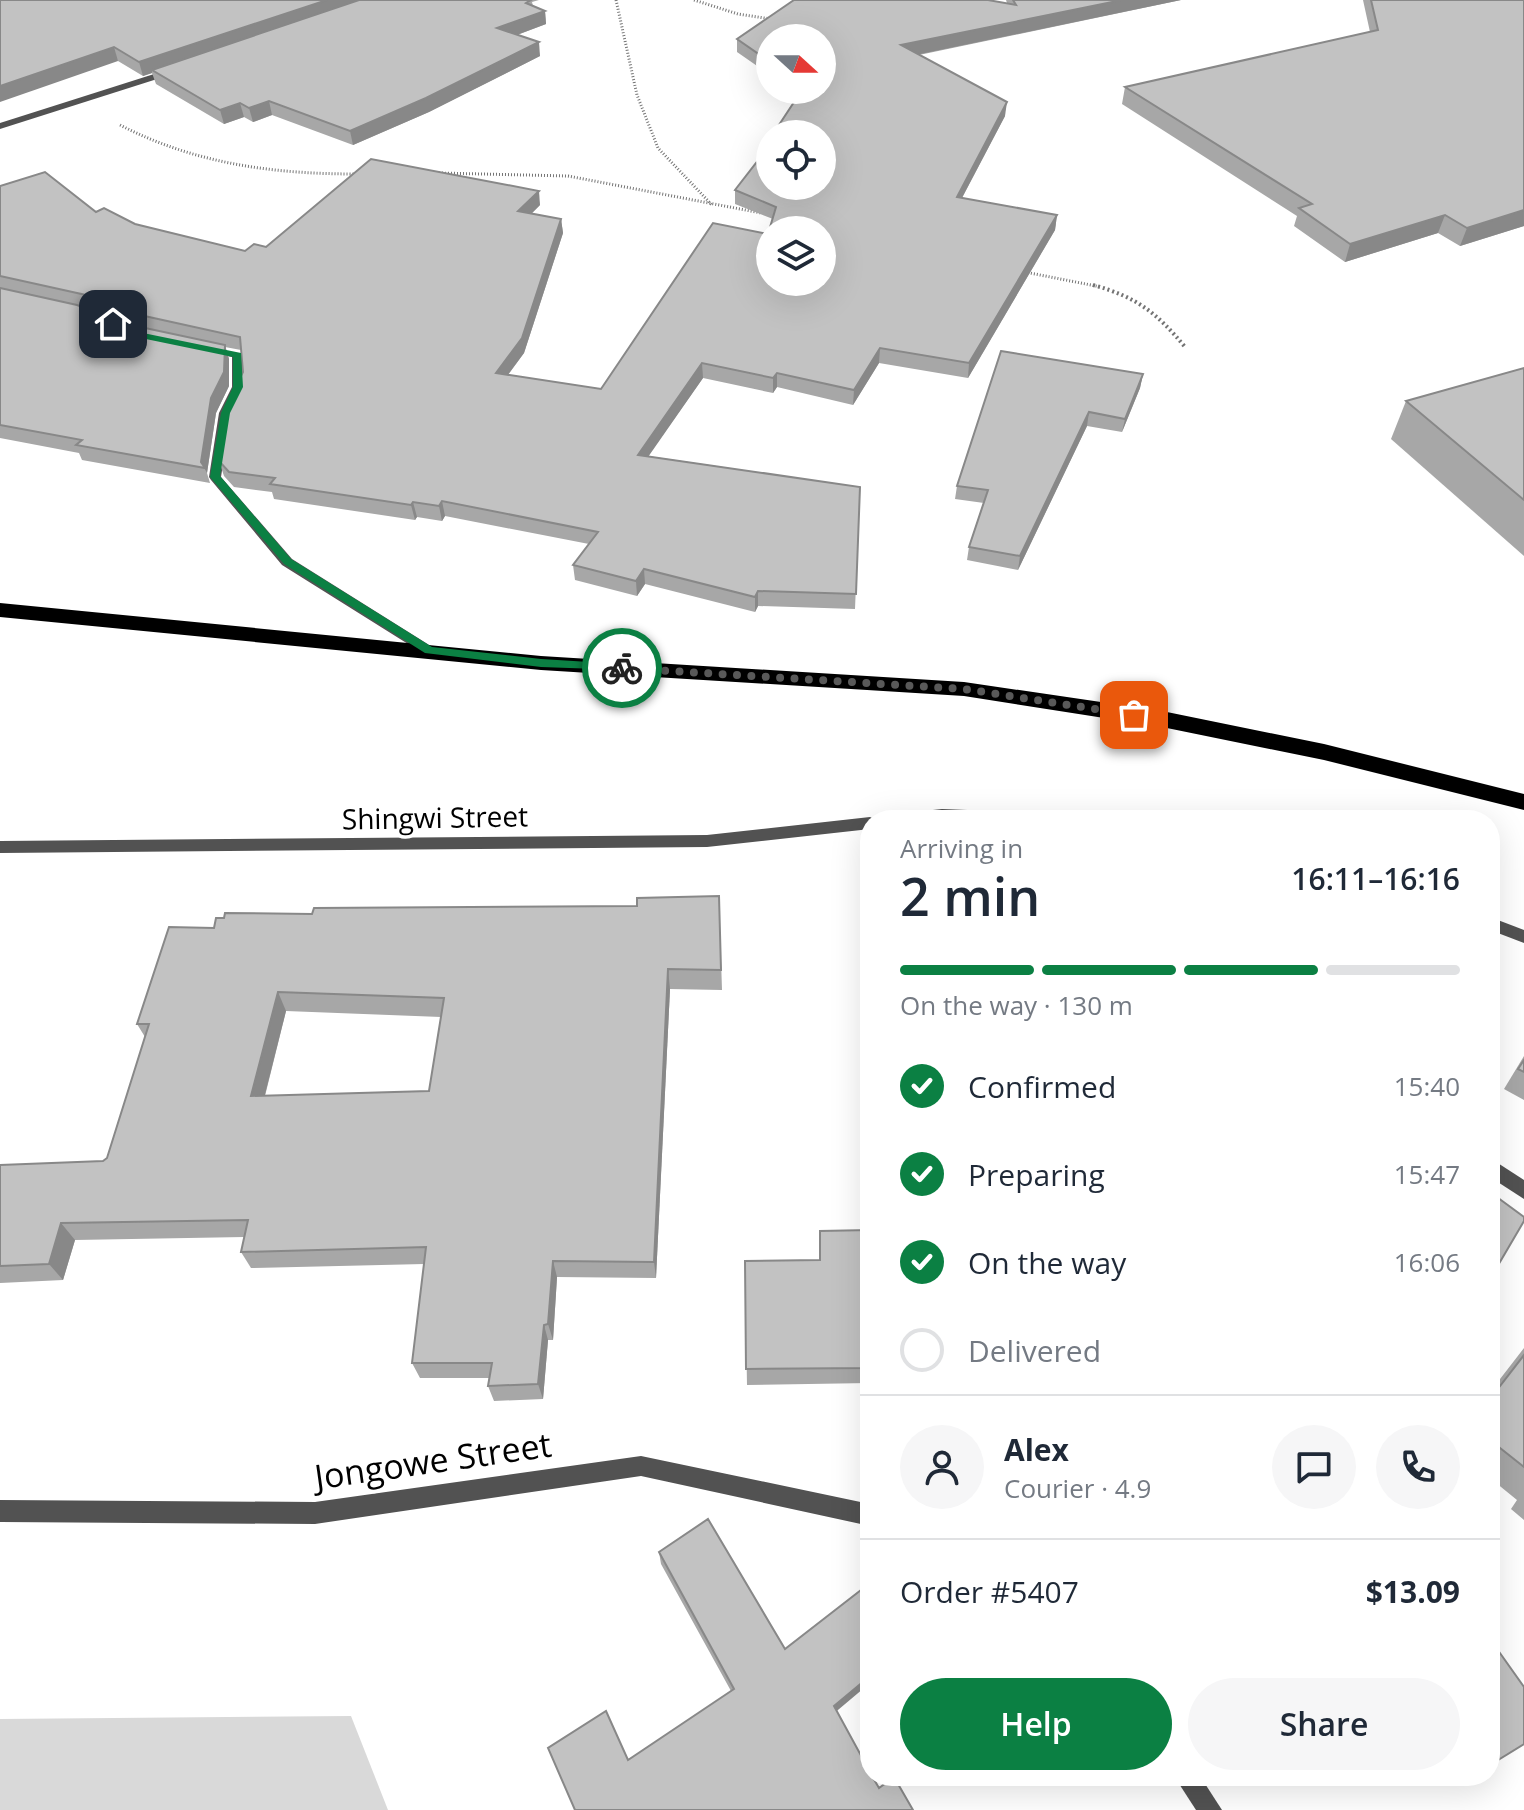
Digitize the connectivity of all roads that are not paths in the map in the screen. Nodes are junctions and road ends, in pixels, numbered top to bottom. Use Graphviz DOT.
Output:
graph roads {
  1 [pos="185,67"];
  2 [pos="0,126"];
  3 [pos="198,347"];
  4 [pos="0,610"];
  5 [pos="429,651"];
  6 [pos="1524,802"];
  7 [pos="860,824"];
  8 [pos="0,847"];
  9 [pos="1500,927"];
  10 [pos="1524,937"];
  11 [pos="1500,1173"];
  12 [pos="1524,1191"];
  13 [pos="0,1511"];
  14 [pos="860,1513"];
  15 [pos="1193,1786"];
  16 [pos="1210,1810"];
  1 -- 2 [label="street"];
  3 -- 5 [label="street"];
  4 -- 5 [label="highway"];
  5 -- 6 [label="highway"];
  7 -- 8 [label="street, Shingwi Street"];
  9 -- 10 [label="street"];
  11 -- 12 [label="street"];
  13 -- 14 [label="street, Jongowe Street"];
  15 -- 16 [label="street"];
}
